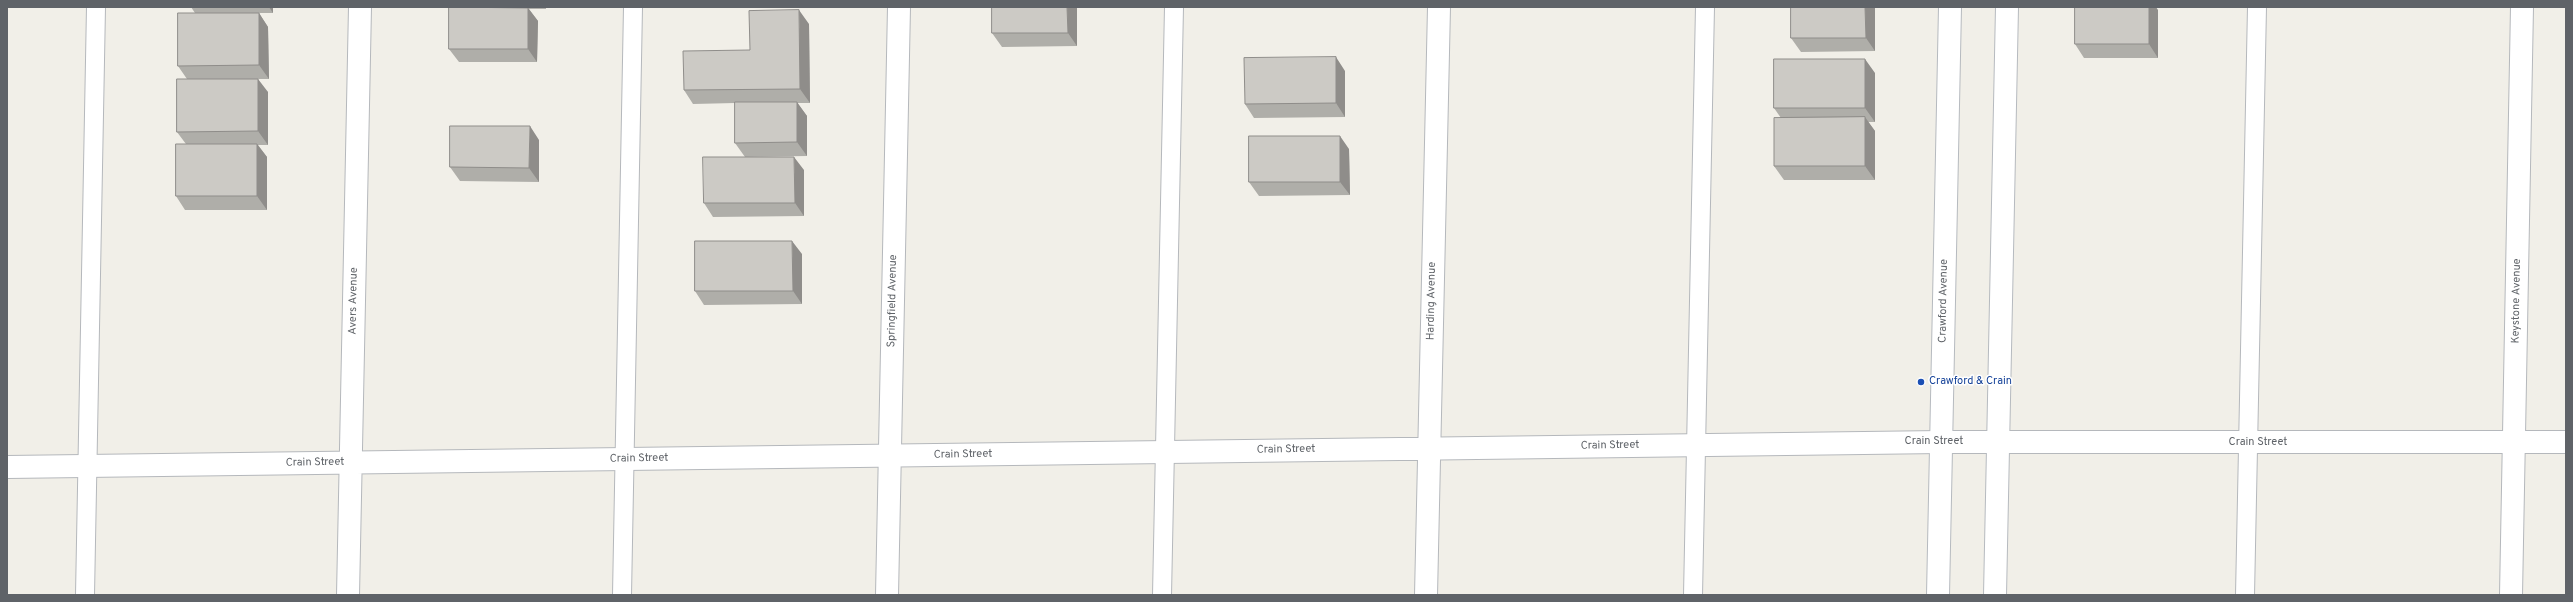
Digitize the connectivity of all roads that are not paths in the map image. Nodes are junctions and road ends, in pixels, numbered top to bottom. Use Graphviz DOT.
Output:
graph roads {
  1 [pos="96,7"];
  2 [pos="360,7"];
  3 [pos="633,7"];
  4 [pos="899,7"];
  5 [pos="1174,7"];
  6 [pos="1439,7"];
  7 [pos="1705,7"];
  8 [pos="1950,7"];
  9 [pos="2007,7"];
  10 [pos="2257,7"];
  11 [pos="2522,7"];
  12 [pos="1941,442"];
  13 [pos="1998,442"];
  14 [pos="2514,442"];
  15 [pos="2566,442"];
  16 [pos="2248,443"];
  17 [pos="1696,445"];
  18 [pos="1429,449"];
  19 [pos="1165,452"];
  20 [pos="890,456"];
  21 [pos="625,459"];
  22 [pos="351,463"];
  23 [pos="88,466"];
  24 [pos="7,467"];
  25 [pos="85,595"];
  26 [pos="348,595"];
  27 [pos="622,595"];
  28 [pos="887,595"];
  29 [pos="1162,595"];
  30 [pos="1426,595"];
  31 [pos="1694,595"];
  32 [pos="1938,595"];
  33 [pos="1996,595"];
  34 [pos="2245,595"];
  35 [pos="2511,595"];
  1 -- 23 [label="lane"];
  2 -- 22 [label="street, Avers Avenue"];
  3 -- 21 [label="lane"];
  4 -- 20 [label="street, Springfield Avenue"];
  5 -- 19 [label="lane"];
  6 -- 18 [label="street, Harding Avenue"];
  7 -- 17 [label="lane"];
  8 -- 12 [label="street, Crawford Avenue"];
  9 -- 13 [label="street"];
  10 -- 16 [label="lane"];
  11 -- 14 [label="street, Keystone Avenue"];
  12 -- 13 [label="street, Crain Street"];
  12 -- 17 [label="street, Crain Street"];
  12 -- 32 [label="street, Crawford Avenue"];
  13 -- 16 [label="street, Crain Street"];
  13 -- 33 [label="street"];
  14 -- 15 [label="street, Crain Street"];
  14 -- 16 [label="street, Crain Street"];
  14 -- 35 [label="street, Keystone Avenue"];
  16 -- 34 [label="lane"];
  17 -- 18 [label="street, Crain Street"];
  17 -- 31 [label="lane"];
  18 -- 19 [label="street, Crain Street"];
  18 -- 30 [label="street, Harding Avenue"];
  19 -- 20 [label="street, Crain Street"];
  19 -- 29 [label="lane"];
  20 -- 21 [label="street, Crain Street"];
  20 -- 28 [label="street, Springfield Avenue"];
  21 -- 22 [label="street, Crain Street"];
  21 -- 27 [label="lane"];
  22 -- 23 [label="street, Crain Street"];
  22 -- 26 [label="street, Avers Avenue"];
  23 -- 24 [label="street, Crain Street"];
  23 -- 25 [label="lane"];
}
